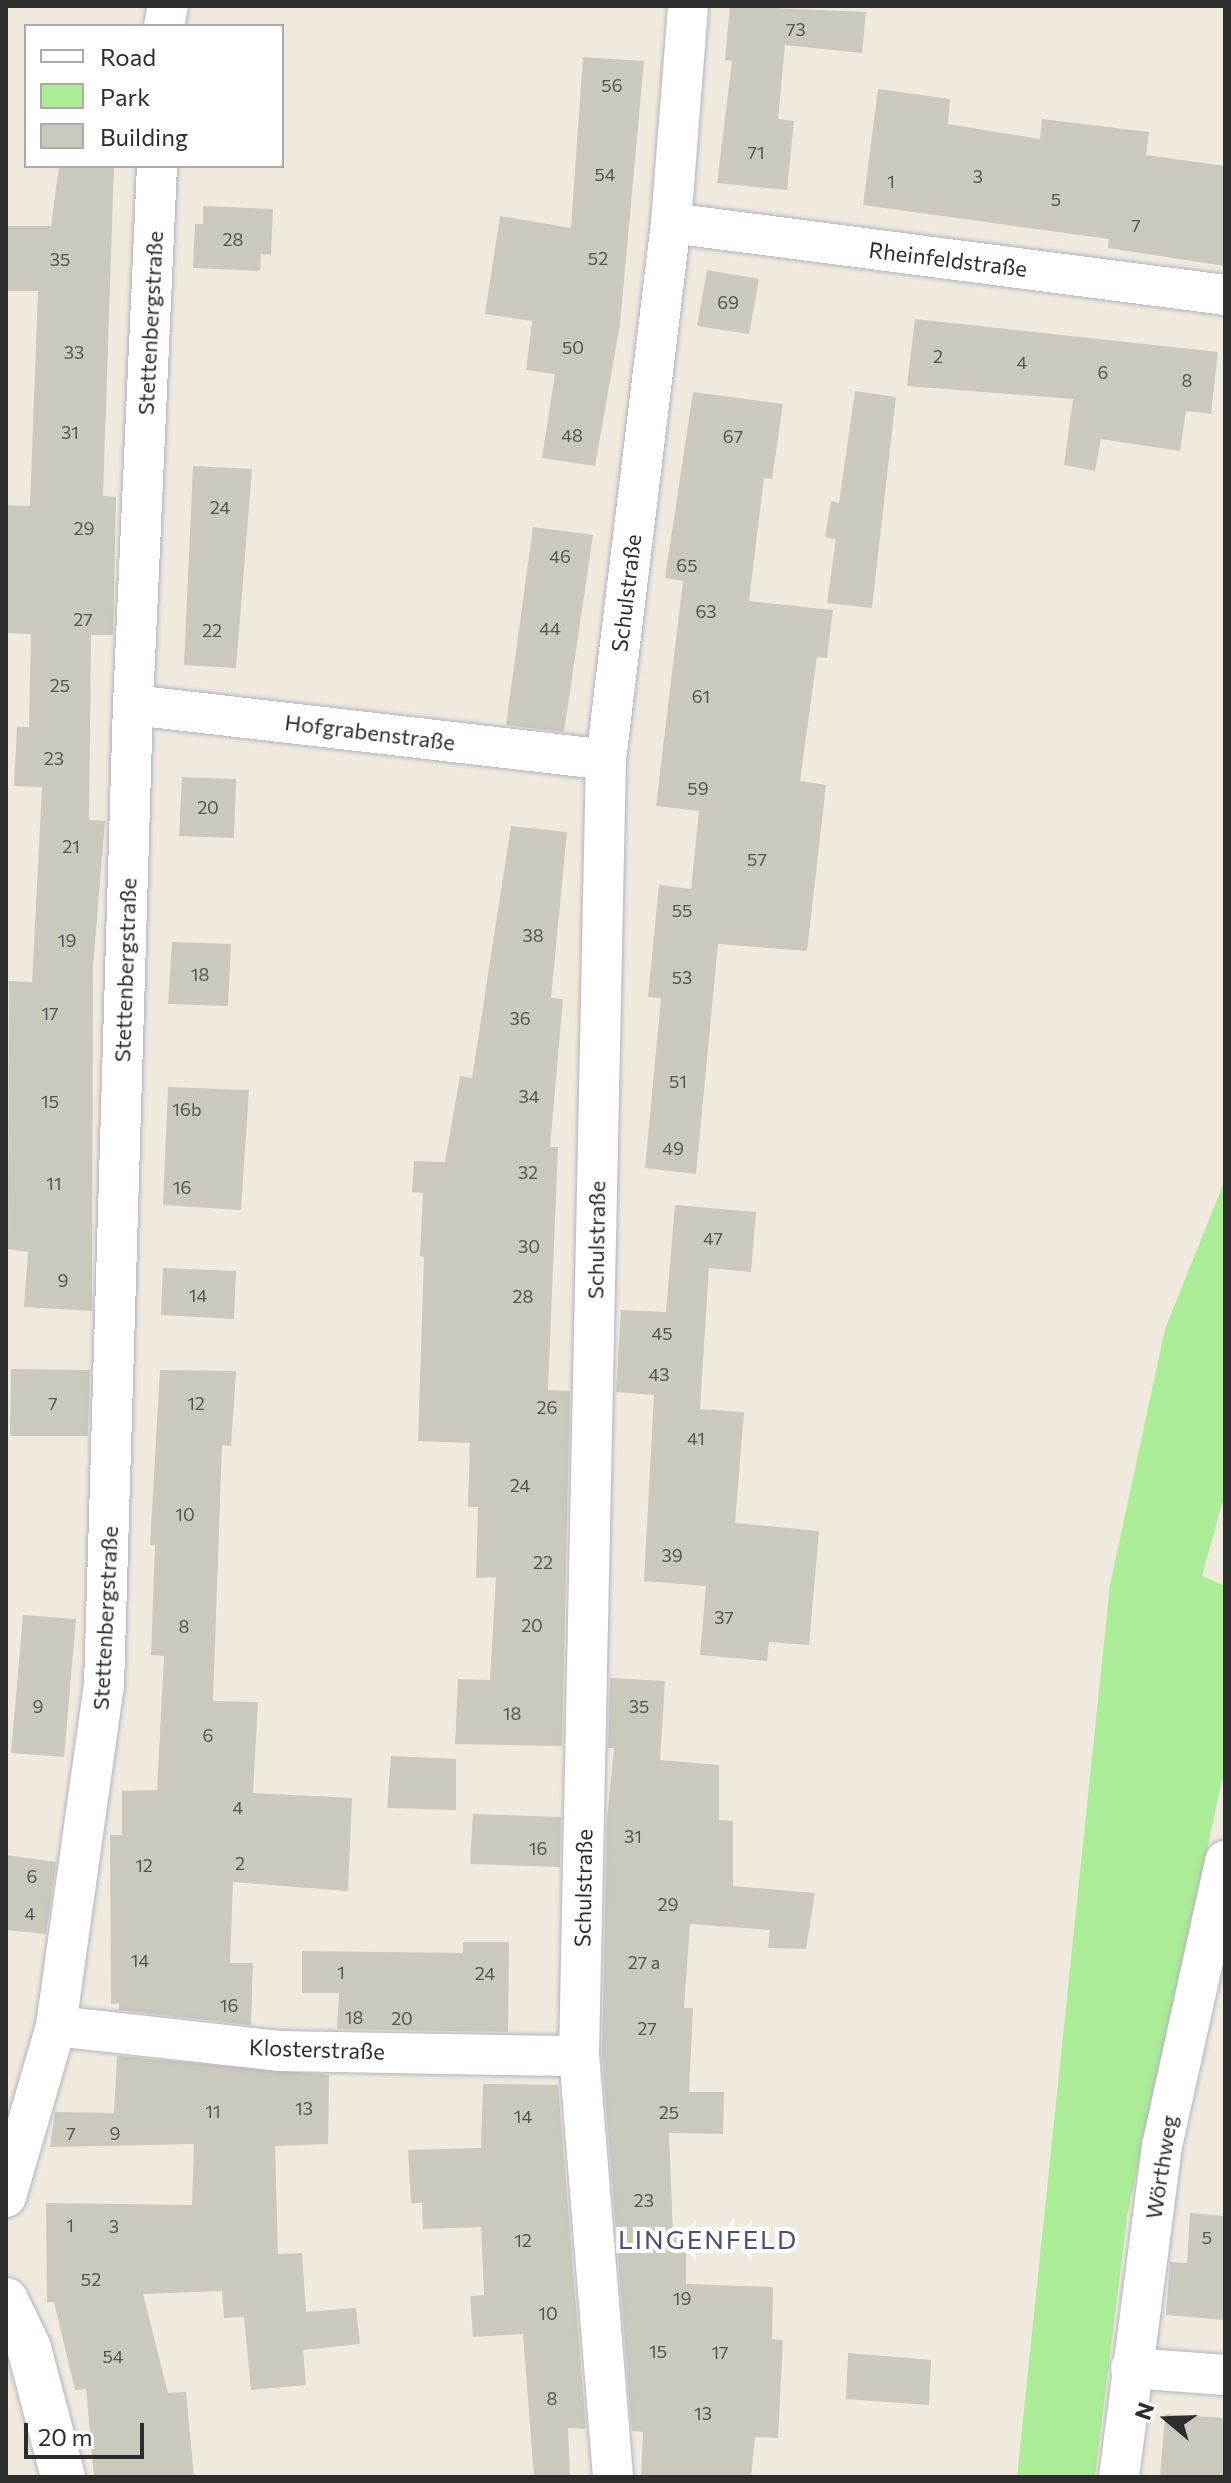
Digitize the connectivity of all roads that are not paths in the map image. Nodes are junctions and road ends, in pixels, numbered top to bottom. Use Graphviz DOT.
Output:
graph roads {
  1 [pos="688,6"];
  2 [pos="157,168"];
  3 [pos="671,223"];
  4 [pos="1225,295"];
  5 [pos="133,705"];
  6 [pos="606,760"];
  7 [pos="1225,1861"];
  8 [pos="56,2026"];
  9 [pos="579,2056"];
  10 [pos="6,2197"];
  11 [pos="6,2300"];
  12 [pos="1131,2368"];
  13 [pos="1225,2375"];
  14 [pos="63,2477"];
  15 [pos="613,2477"];
  16 [pos="1119,2477"];
  1 -- 3 [label="street, Schulstraße"];
  2 -- 5 [label="street, Stettenbergstraße"];
  3 -- 4 [label="street, Rheinfeldstraße"];
  3 -- 6 [label="street, Schulstraße"];
  5 -- 6 [label="street, Hofgrabenstraße"];
  5 -- 8 [label="street, Stettenbergstraße"];
  6 -- 9 [label="street, Schulstraße"];
  7 -- 12 [label="street, Wörthweg"];
  8 -- 9 [label="street, Klosterstraße"];
  8 -- 10 [label="street"];
  9 -- 15 [label="street, Schulstraße"];
  11 -- 14 [label="main road"];
  12 -- 13 [label="street"];
  12 -- 16 [label="street, Wörthweg"];
}
